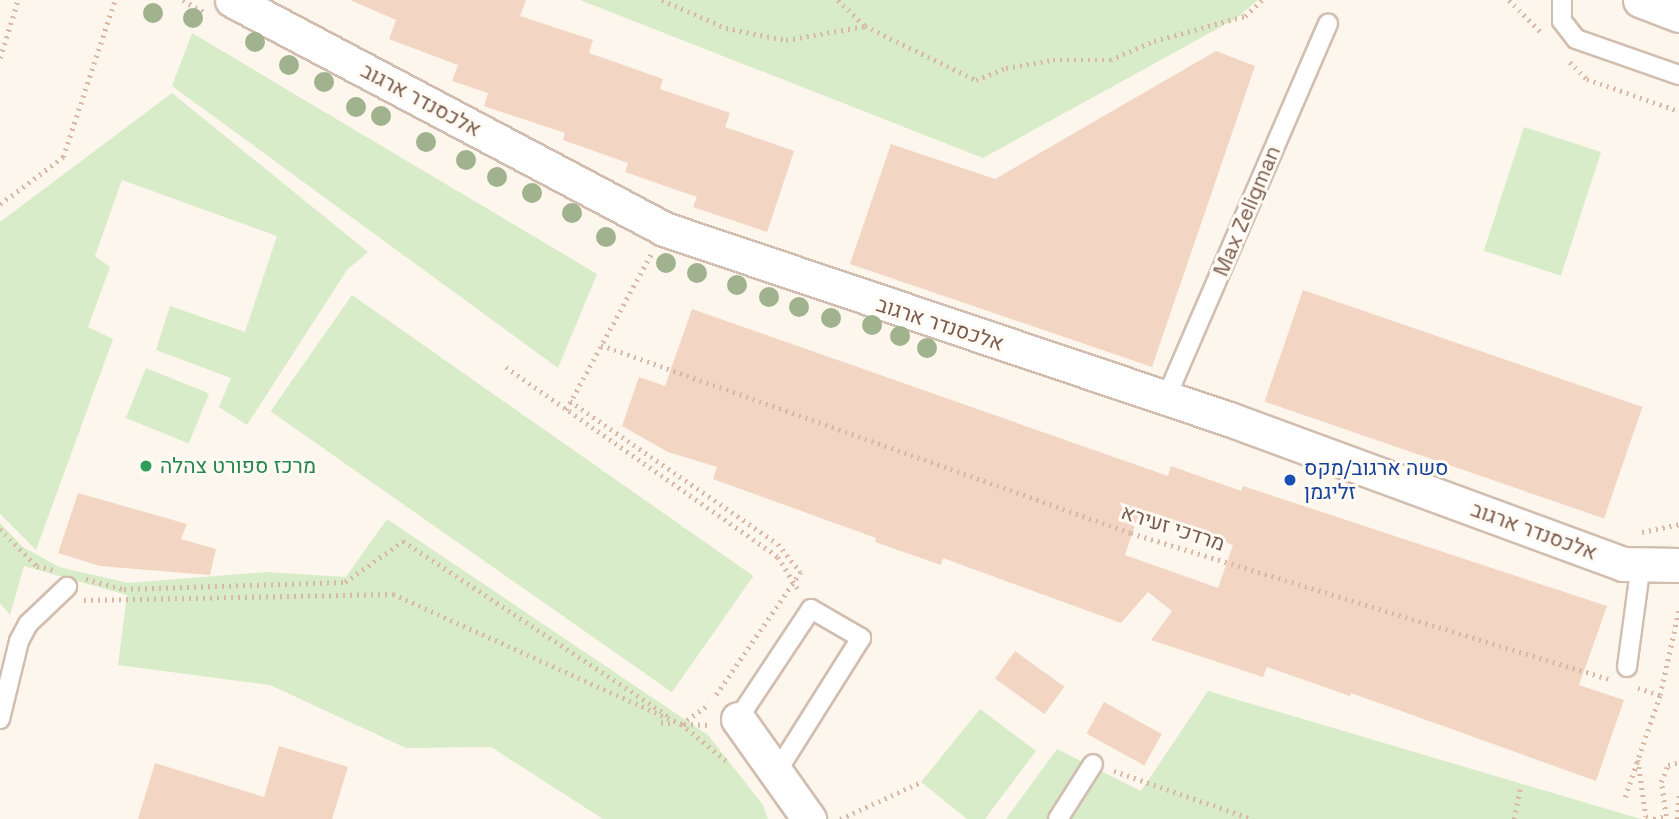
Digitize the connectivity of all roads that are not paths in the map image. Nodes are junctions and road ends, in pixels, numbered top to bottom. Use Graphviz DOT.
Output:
graph roads {
  1 [pos="232,0"];
  2 [pos="1562,0"];
  3 [pos="1640,0"];
  4 [pos="1679,15"];
  5 [pos="1328,24"];
  6 [pos="1679,75"];
  7 [pos="1167,398"];
  8 [pos="1641,564"];
  9 [pos="1679,565"];
  10 [pos="69,579"];
  11 [pos="1624,675"];
  12 [pos="0,719"];
  13 [pos="738,719"];
  14 [pos="1093,764"];
  15 [pos="776,773"];
  16 [pos="816,818"];
  17 [pos="1058,819"];
  1 -- 7 [label="street, אלכסנדר ארגוב"];
  2 -- 6 [label="lane"];
  3 -- 4 [label="street"];
  5 -- 7 [label="lane, Max Zeligman"];
  7 -- 8 [label="street, אלכסנדר ארגוב"];
  8 -- 9 [label="street, אלכסנדר ארגוב"];
  8 -- 11 [label="lane"];
  10 -- 12 [label="lane"];
  13 -- 15 [label="street"];
  13 -- 15 [label="lane"];
  14 -- 17 [label="lane"];
  15 -- 16 [label="street"];
}
